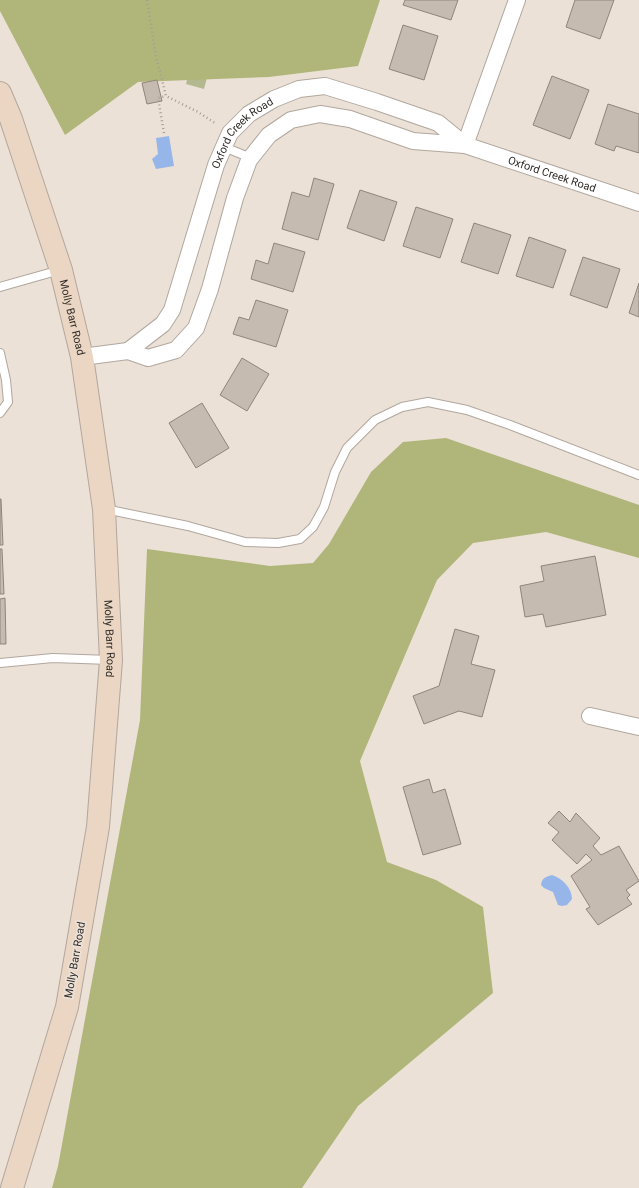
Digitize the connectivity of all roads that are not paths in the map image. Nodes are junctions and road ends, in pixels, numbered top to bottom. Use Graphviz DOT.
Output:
graph roads {
  1 [pos="517,0"];
  2 [pos="0,92"];
  3 [pos="227,140"];
  4 [pos="465,145"];
  5 [pos="251,158"];
  6 [pos="639,202"];
  7 [pos="60,270"];
  8 [pos="0,287"];
  9 [pos="128,351"];
  10 [pos="0,352"];
  11 [pos="82,357"];
  12 [pos="0,413"];
  13 [pos="639,475"];
  14 [pos="104,509"];
  15 [pos="111,660"];
  16 [pos="0,663"];
  17 [pos="590,716"];
  18 [pos="639,727"];
  19 [pos="12,1188"];
  1 -- 4 [label="street"];
  2 -- 7 [label="main road, Molly Barr Road"];
  3 -- 4 [label="street, Oxford Creek Road"];
  3 -- 5 [label="lane"];
  3 -- 9 [label="street, Oxford Creek Road"];
  4 -- 5 [label="street, Oxford Creek Road"];
  4 -- 6 [label="street, Oxford Creek Road"];
  5 -- 9 [label="street, Oxford Creek Road"];
  7 -- 8 [label="lane"];
  7 -- 11 [label="main road, Molly Barr Road"];
  9 -- 11 [label="street, Oxford Creek Road"];
  10 -- 12 [label="lane"];
  11 -- 14 [label="main road, Molly Barr Road"];
  13 -- 14 [label="lane"];
  14 -- 15 [label="main road, Molly Barr Road"];
  15 -- 16 [label="lane"];
  15 -- 19 [label="main road, Molly Barr Road"];
  17 -- 18 [label="street"];
}
